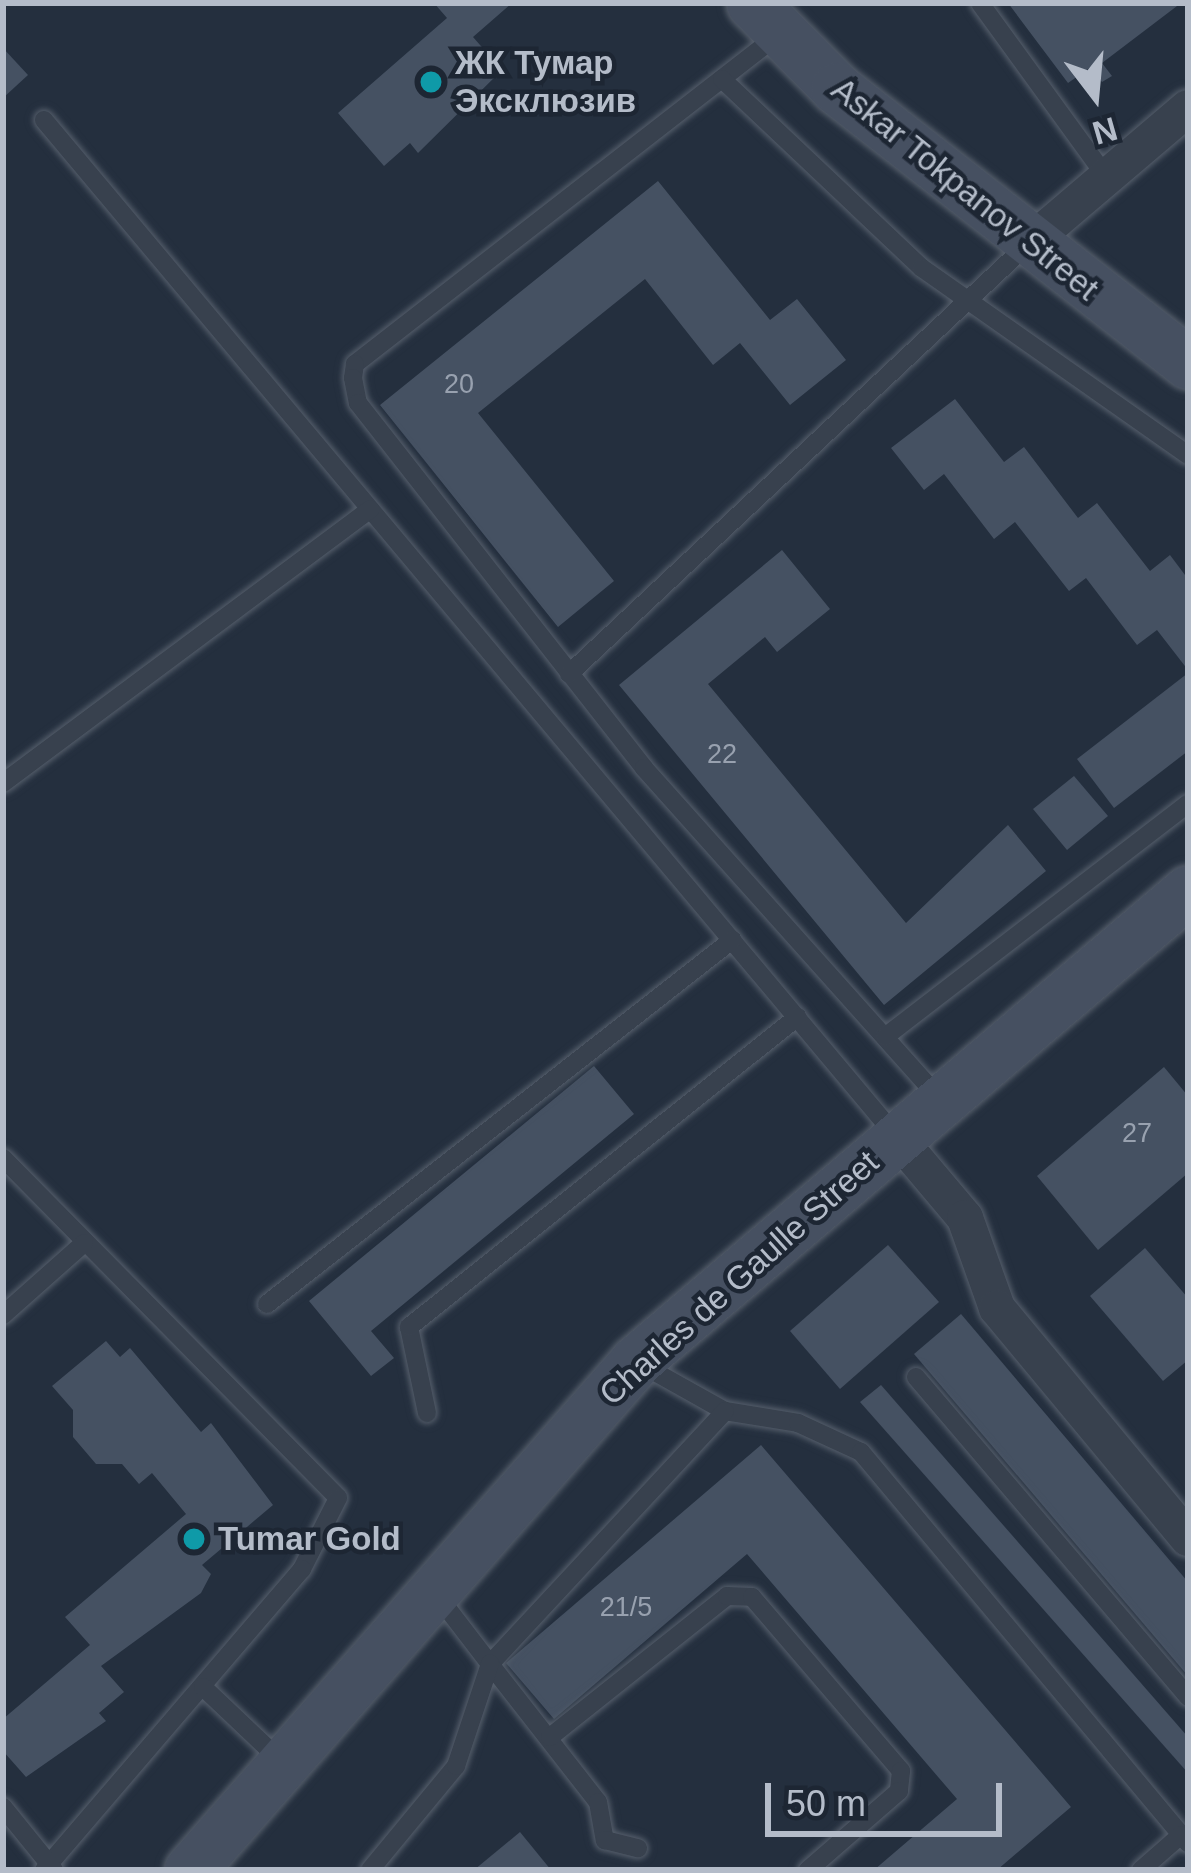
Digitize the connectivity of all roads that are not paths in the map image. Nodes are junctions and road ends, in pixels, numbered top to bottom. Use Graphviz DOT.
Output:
graph roads {
  1 [pos="980,3"];
  2 [pos="767,18"];
  3 [pos="722,79"];
  4 [pos="1188,108"];
  5 [pos="44,120"];
  6 [pos="1106,175"];
  7 [pos="1027,245"];
  8 [pos="971,304"];
  9 [pos="1188,363"];
  10 [pos="1188,455"];
  11 [pos="370,509"];
  12 [pos="569,674"];
  13 [pos="3,783"];
  14 [pos="1188,804"];
  15 [pos="1188,891"];
  16 [pos="732,940"];
  17 [pos="797,1017"];
  18 [pos="885,1037"];
  19 [pos="940,1099"];
  20 [pos="896,1136"];
  21 [pos="3,1158"];
  22 [pos="84,1243"];
  23 [pos="267,1304"];
  24 [pos="3,1315"];
  25 [pos="636,1361"];
  26 [pos="916,1377"];
  27 [pos="725,1411"];
  28 [pos="427,1413"];
  29 [pos="1188,1538"];
  30 [pos="432,1588"];
  31 [pos="490,1664"];
  32 [pos="203,1687"];
  33 [pos="1188,1696"];
  34 [pos="550,1737"];
  35 [pos="283,1762"];
  36 [pos="3,1807"];
  37 [pos="1185,1839"];
  38 [pos="638,1848"];
  39 [pos="49,1868"];
  40 [pos="190,1870"];
  41 [pos="370,1870"];
  42 [pos="808,1870"];
  43 [pos="1141,1870"];
  1 -- 6 [label="lane"];
  2 -- 3 [label="lane"];
  2 -- 7 [label="street, Askar Tokpanov Street"];
  3 -- 8 [label="lane"];
  3 -- 12 [label="lane"];
  4 -- 6 [label="street"];
  5 -- 11 [label="lane"];
  6 -- 7 [label="street"];
  7 -- 8 [label="lane"];
  7 -- 9 [label="street, Askar Tokpanov Street"];
  8 -- 10 [label="lane"];
  8 -- 12 [label="lane"];
  11 -- 13 [label="lane"];
  11 -- 16 [label="lane"];
  12 -- 18 [label="lane"];
  14 -- 18 [label="lane"];
  15 -- 19 [label="street, Charles de Gaulle Street"];
  16 -- 17 [label="lane"];
  16 -- 23 [label="lane"];
  17 -- 20 [label="lane"];
  17 -- 28 [label="lane"];
  18 -- 19 [label="lane"];
  19 -- 20 [label="street, Charles de Gaulle Street"];
  20 -- 25 [label="street, Charles de Gaulle Street"];
  20 -- 29 [label="street"];
  21 -- 22 [label="lane"];
  22 -- 24 [label="lane"];
  22 -- 32 [label="lane"];
  25 -- 27 [label="lane"];
  25 -- 30 [label="street, Charles de Gaulle Street"];
  26 -- 33 [label="lane"];
  27 -- 31 [label="lane"];
  27 -- 37 [label="lane"];
  30 -- 31 [label="lane"];
  30 -- 35 [label="street, Charles de Gaulle Street"];
  31 -- 34 [label="lane"];
  31 -- 41 [label="lane"];
  32 -- 35 [label="lane"];
  32 -- 39 [label="lane"];
  34 -- 38 [label="lane"];
  34 -- 42 [label="lane"];
  35 -- 40 [label="street, Charles de Gaulle Street"];
  36 -- 39 [label="lane"];
  37 -- 43 [label="lane"];
}
